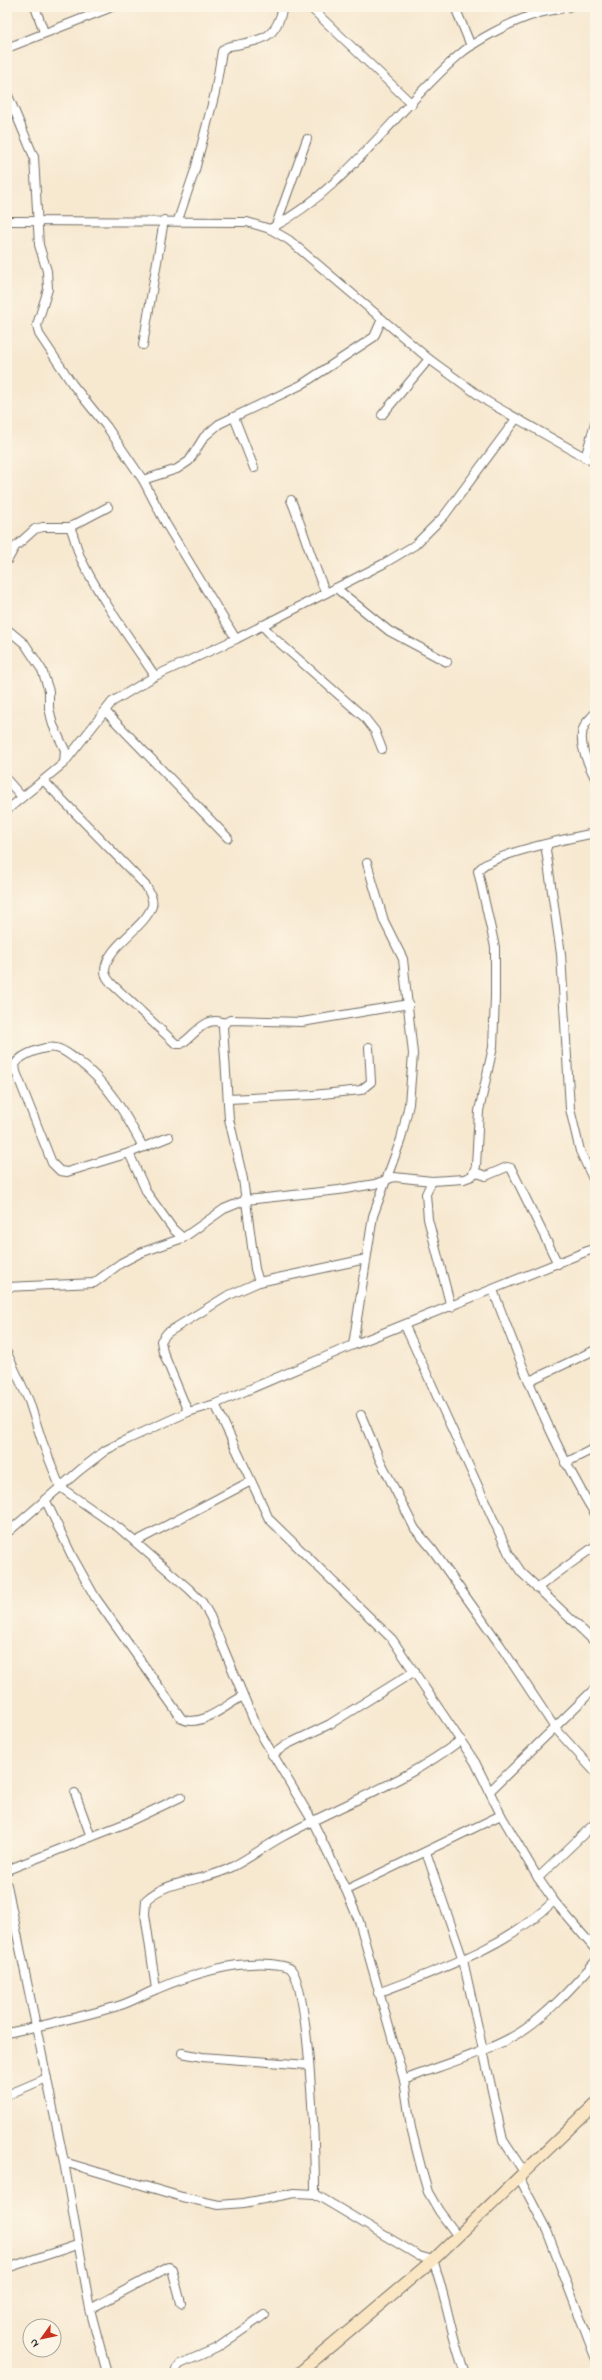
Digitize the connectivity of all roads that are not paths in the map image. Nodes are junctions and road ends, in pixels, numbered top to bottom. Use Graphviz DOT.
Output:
graph roads {
  1 [pos="35,7"];
  2 [pos="112,7"];
  3 [pos="283,7"];
  4 [pos="310,7"];
  5 [pos="455,7"];
  6 [pos="569,7"];
  7 [pos="531,11"];
  8 [pos="44,32"];
  9 [pos="471,46"];
  10 [pos="7,48"];
  11 [pos="7,93"];
  12 [pos="412,104"];
  13 [pos="306,139"];
  14 [pos="164,220"];
  15 [pos="178,220"];
  16 [pos="7,221"];
  17 [pos="38,222"];
  18 [pos="273,227"];
  19 [pos="382,319"];
  20 [pos="143,346"];
  21 [pos="429,359"];
  22 [pos="382,415"];
  23 [pos="234,417"];
  24 [pos="516,419"];
  25 [pos="595,423"];
  26 [pos="585,458"];
  27 [pos="595,463"];
  28 [pos="254,468"];
  29 [pos="143,480"];
  30 [pos="291,500"];
  31 [pos="108,507"];
  32 [pos="70,527"];
  33 [pos="7,561"];
  34 [pos="336,588"];
  35 [pos="326,593"];
  36 [pos="262,625"];
  37 [pos="7,629"];
  38 [pos="236,639"];
  39 [pos="447,662"];
  40 [pos="155,676"];
  41 [pos="106,712"];
  42 [pos="595,713"];
  43 [pos="382,749"];
  44 [pos="64,763"];
  45 [pos="595,778"];
  46 [pos="7,780"];
  47 [pos="44,781"];
  48 [pos="22,797"];
  49 [pos="7,810"];
  50 [pos="595,833"];
  51 [pos="228,838"];
  52 [pos="548,844"];
  53 [pos="366,863"];
  54 [pos="409,1004"];
  55 [pos="226,1023"];
  56 [pos="369,1047"];
  57 [pos="11,1064"];
  58 [pos="228,1100"];
  59 [pos="169,1137"];
  60 [pos="143,1147"];
  61 [pos="129,1153"];
  62 [pos="475,1172"];
  63 [pos="386,1179"];
  64 [pos="432,1181"];
  65 [pos="595,1183"];
  66 [pos="246,1200"];
  67 [pos="183,1238"];
  68 [pos="595,1248"];
  69 [pos="366,1259"];
  70 [pos="558,1264"];
  71 [pos="260,1282"];
  72 [pos="7,1287"];
  73 [pos="493,1290"];
  74 [pos="451,1307"];
  75 [pos="405,1326"];
  76 [pos="353,1345"];
  77 [pos="595,1350"];
  78 [pos="7,1353"];
  79 [pos="529,1381"];
  80 [pos="215,1404"];
  81 [pos="188,1412"];
  82 [pos="361,1415"];
  83 [pos="595,1448"];
  84 [pos="565,1463"];
  85 [pos="251,1481"];
  86 [pos="60,1486"];
  87 [pos="45,1499"];
  88 [pos="595,1514"];
  89 [pos="7,1533"];
  90 [pos="135,1542"];
  91 [pos="595,1546"];
  92 [pos="537,1588"];
  93 [pos="595,1642"];
  94 [pos="415,1671"];
  95 [pos="595,1688"];
  96 [pos="243,1696"];
  97 [pos="555,1728"];
  98 [pos="461,1740"];
  99 [pos="272,1755"];
  100 [pos="595,1772"];
  101 [pos="490,1791"];
  102 [pos="75,1793"];
  103 [pos="181,1798"];
  104 [pos="501,1815"];
  105 [pos="313,1822"];
  106 [pos="595,1823"];
  107 [pos="91,1837"];
  108 [pos="426,1852"];
  109 [pos="7,1870"];
  110 [pos="538,1878"];
  111 [pos="7,1885"];
  112 [pos="346,1890"];
  113 [pos="554,1901"];
  114 [pos="595,1949"];
  115 [pos="463,1960"];
  116 [pos="595,1962"];
  117 [pos="156,1989"];
  118 [pos="378,1993"];
  119 [pos="37,2026"];
  120 [pos="7,2033"];
  121 [pos="482,2050"];
  122 [pos="182,2053"];
  123 [pos="308,2065"];
  124 [pos="48,2078"];
  125 [pos="404,2080"];
  126 [pos="7,2095"];
  127 [pos="595,2104"];
  128 [pos="64,2162"];
  129 [pos="521,2175"];
  130 [pos="315,2194"];
  131 [pos="457,2235"];
  132 [pos="77,2245"];
  133 [pos="433,2260"];
  134 [pos="7,2268"];
  135 [pos="181,2303"];
  136 [pos="90,2309"];
  137 [pos="264,2316"];
  138 [pos="591,2337"];
  139 [pos="595,2357"];
  140 [pos="107,2373"];
  141 [pos="176,2373"];
  142 [pos="299,2373"];
  143 [pos="465,2373"];
  1 -- 8 [label="street"];
  2 -- 8 [label="street"];
  3 -- 15 [label="street"];
  4 -- 12 [label="street"];
  5 -- 9 [label="street"];
  6 -- 7 [label="street"];
  7 -- 9 [label="street"];
  8 -- 10 [label="street"];
  9 -- 12 [label="street"];
  11 -- 17 [label="street"];
  12 -- 18 [label="street"];
  13 -- 18 [label="street"];
  14 -- 15 [label="street"];
  14 -- 17 [label="street"];
  14 -- 20 [label="street"];
  15 -- 18 [label="street"];
  16 -- 17 [label="street"];
  17 -- 29 [label="street"];
  18 -- 19 [label="street"];
  19 -- 21 [label="street"];
  19 -- 23 [label="street"];
  21 -- 22 [label="street"];
  21 -- 24 [label="street"];
  23 -- 28 [label="street"];
  23 -- 29 [label="street"];
  24 -- 26 [label="street"];
  24 -- 34 [label="street"];
  25 -- 26 [label="street"];
  26 -- 27 [label="street"];
  29 -- 38 [label="street"];
  30 -- 35 [label="street"];
  31 -- 32 [label="street"];
  32 -- 33 [label="street"];
  32 -- 40 [label="street"];
  34 -- 35 [label="street"];
  34 -- 39 [label="street"];
  35 -- 36 [label="street"];
  36 -- 38 [label="street"];
  36 -- 43 [label="street"];
  37 -- 44 [label="street"];
  38 -- 40 [label="street"];
  40 -- 41 [label="street"];
  41 -- 44 [label="street"];
  41 -- 51 [label="street"];
  42 -- 45 [label="street"];
  44 -- 47 [label="street"];
  46 -- 48 [label="street"];
  47 -- 48 [label="street"];
  47 -- 55 [label="street"];
  48 -- 49 [label="street"];
  50 -- 52 [label="street"];
  52 -- 62 [label="street"];
  52 -- 65 [label="street"];
  53 -- 54 [label="street"];
  54 -- 55 [label="street"];
  54 -- 63 [label="street"];
  55 -- 58 [label="street"];
  56 -- 58 [label="street"];
  57 -- 60 [label="street"];
  57 -- 61 [label="street"];
  58 -- 66 [label="street"];
  59 -- 60 [label="street"];
  60 -- 61 [label="street"];
  61 -- 67 [label="street"];
  62 -- 64 [label="street"];
  62 -- 70 [label="street"];
  63 -- 64 [label="street"];
  63 -- 66 [label="street"];
  63 -- 69 [label="street"];
  64 -- 74 [label="street"];
  66 -- 67 [label="street"];
  66 -- 71 [label="street"];
  67 -- 72 [label="street"];
  68 -- 70 [label="street"];
  69 -- 71 [label="street"];
  69 -- 76 [label="street"];
  70 -- 73 [label="street"];
  71 -- 81 [label="street"];
  73 -- 74 [label="street"];
  73 -- 79 [label="street"];
  74 -- 75 [label="street"];
  75 -- 76 [label="street"];
  75 -- 92 [label="street"];
  76 -- 80 [label="street"];
  77 -- 79 [label="street"];
  78 -- 86 [label="street"];
  79 -- 84 [label="street"];
  80 -- 81 [label="street"];
  80 -- 85 [label="street"];
  81 -- 86 [label="street"];
  82 -- 97 [label="street"];
  83 -- 84 [label="street"];
  84 -- 88 [label="street"];
  85 -- 90 [label="street"];
  85 -- 94 [label="street"];
  86 -- 87 [label="street"];
  86 -- 90 [label="street"];
  87 -- 89 [label="street"];
  87 -- 96 [label="street"];
  90 -- 96 [label="street"];
  91 -- 92 [label="street"];
  92 -- 93 [label="street"];
  94 -- 98 [label="street"];
  94 -- 99 [label="street"];
  95 -- 97 [label="street"];
  96 -- 99 [label="street"];
  97 -- 100 [label="street"];
  97 -- 101 [label="street"];
  98 -- 101 [label="street"];
  98 -- 105 [label="street"];
  99 -- 105 [label="street"];
  101 -- 104 [label="street"];
  102 -- 107 [label="street"];
  103 -- 107 [label="street"];
  104 -- 108 [label="street"];
  104 -- 110 [label="street"];
  105 -- 112 [label="street"];
  105 -- 117 [label="street"];
  106 -- 110 [label="street"];
  107 -- 109 [label="street"];
  108 -- 112 [label="street"];
  108 -- 115 [label="street"];
  110 -- 113 [label="street"];
  111 -- 119 [label="street"];
  112 -- 118 [label="street"];
  113 -- 114 [label="street"];
  113 -- 115 [label="street"];
  115 -- 118 [label="street"];
  115 -- 121 [label="street"];
  116 -- 121 [label="street"];
  117 -- 119 [label="street"];
  117 -- 123 [label="street"];
  118 -- 125 [label="street"];
  119 -- 120 [label="street"];
  119 -- 124 [label="street"];
  121 -- 125 [label="street"];
  121 -- 129 [label="street"];
  122 -- 123 [label="street"];
  123 -- 130 [label="street"];
  124 -- 126 [label="street"];
  124 -- 128 [label="street"];
  125 -- 131 [label="street"];
  127 -- 129 [label="street"];
  128 -- 130 [label="street"];
  128 -- 132 [label="street"];
  129 -- 131 [label="street"];
  129 -- 138 [label="street"];
  130 -- 133 [label="street"];
  131 -- 133 [label="street"];
  132 -- 134 [label="street"];
  132 -- 136 [label="street"];
  133 -- 142 [label="street"];
  133 -- 143 [label="street"];
  135 -- 136 [label="street"];
  136 -- 140 [label="street"];
  137 -- 141 [label="street"];
  138 -- 139 [label="street"];
}
